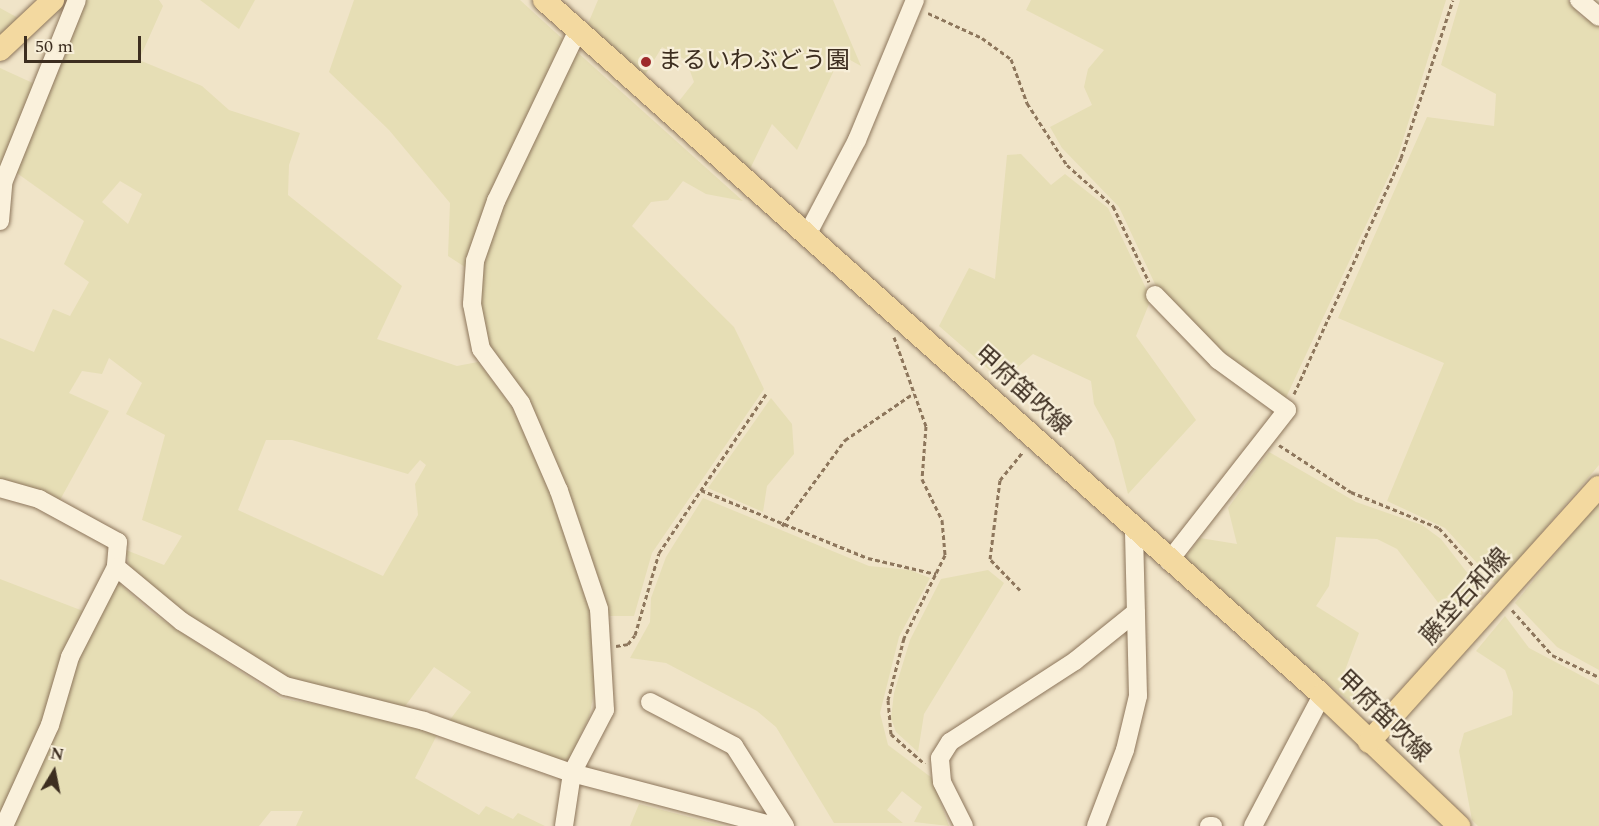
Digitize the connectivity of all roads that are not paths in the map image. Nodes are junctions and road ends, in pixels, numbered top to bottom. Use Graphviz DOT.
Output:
graph roads {
  1 [pos="53,0"];
  2 [pos="77,0"];
  3 [pos="544,0"];
  4 [pos="1579,0"];
  5 [pos="914,3"];
  6 [pos="1599,17"];
  7 [pos="578,30"];
  8 [pos="0,50"];
  9 [pos="0,221"];
  10 [pos="808,233"];
  11 [pos="1155,295"];
  12 [pos="1599,487"];
  13 [pos="0,488"];
  14 [pos="1134,529"];
  15 [pos="1170,561"];
  16 [pos="116,567"];
  17 [pos="1136,612"];
  18 [pos="1322,695"];
  19 [pos="650,702"];
  20 [pos="1369,742"];
  21 [pos="572,773"];
  22 [pos="4,826"];
  23 [pos="564,826"];
  24 [pos="774,826"];
  25 [pos="785,826"];
  26 [pos="964,826"];
  27 [pos="1096,826"];
  28 [pos="1253,826"];
  29 [pos="1459,826"];
  1 -- 8 [label="main road"];
  2 -- 9 [label="street"];
  3 -- 7 [label="main road, 甲府笛吹線"];
  4 -- 6 [label="street"];
  5 -- 10 [label="street"];
  7 -- 10 [label="main road, 甲府笛吹線"];
  7 -- 21 [label="street"];
  10 -- 14 [label="main road, 甲府笛吹線"];
  11 -- 15 [label="street"];
  12 -- 20 [label="main road, 藤垈石和線"];
  13 -- 16 [label="street"];
  14 -- 15 [label="main road, 甲府笛吹線"];
  14 -- 17 [label="street"];
  15 -- 18 [label="main road, 甲府笛吹線"];
  16 -- 21 [label="street"];
  16 -- 22 [label="street"];
  17 -- 26 [label="street"];
  17 -- 27 [label="street"];
  18 -- 20 [label="main road, 甲府笛吹線"];
  18 -- 28 [label="street"];
  19 -- 25 [label="street"];
  20 -- 29 [label="main road, 甲府笛吹線"];
  21 -- 23 [label="street"];
  21 -- 24 [label="street"];
}
